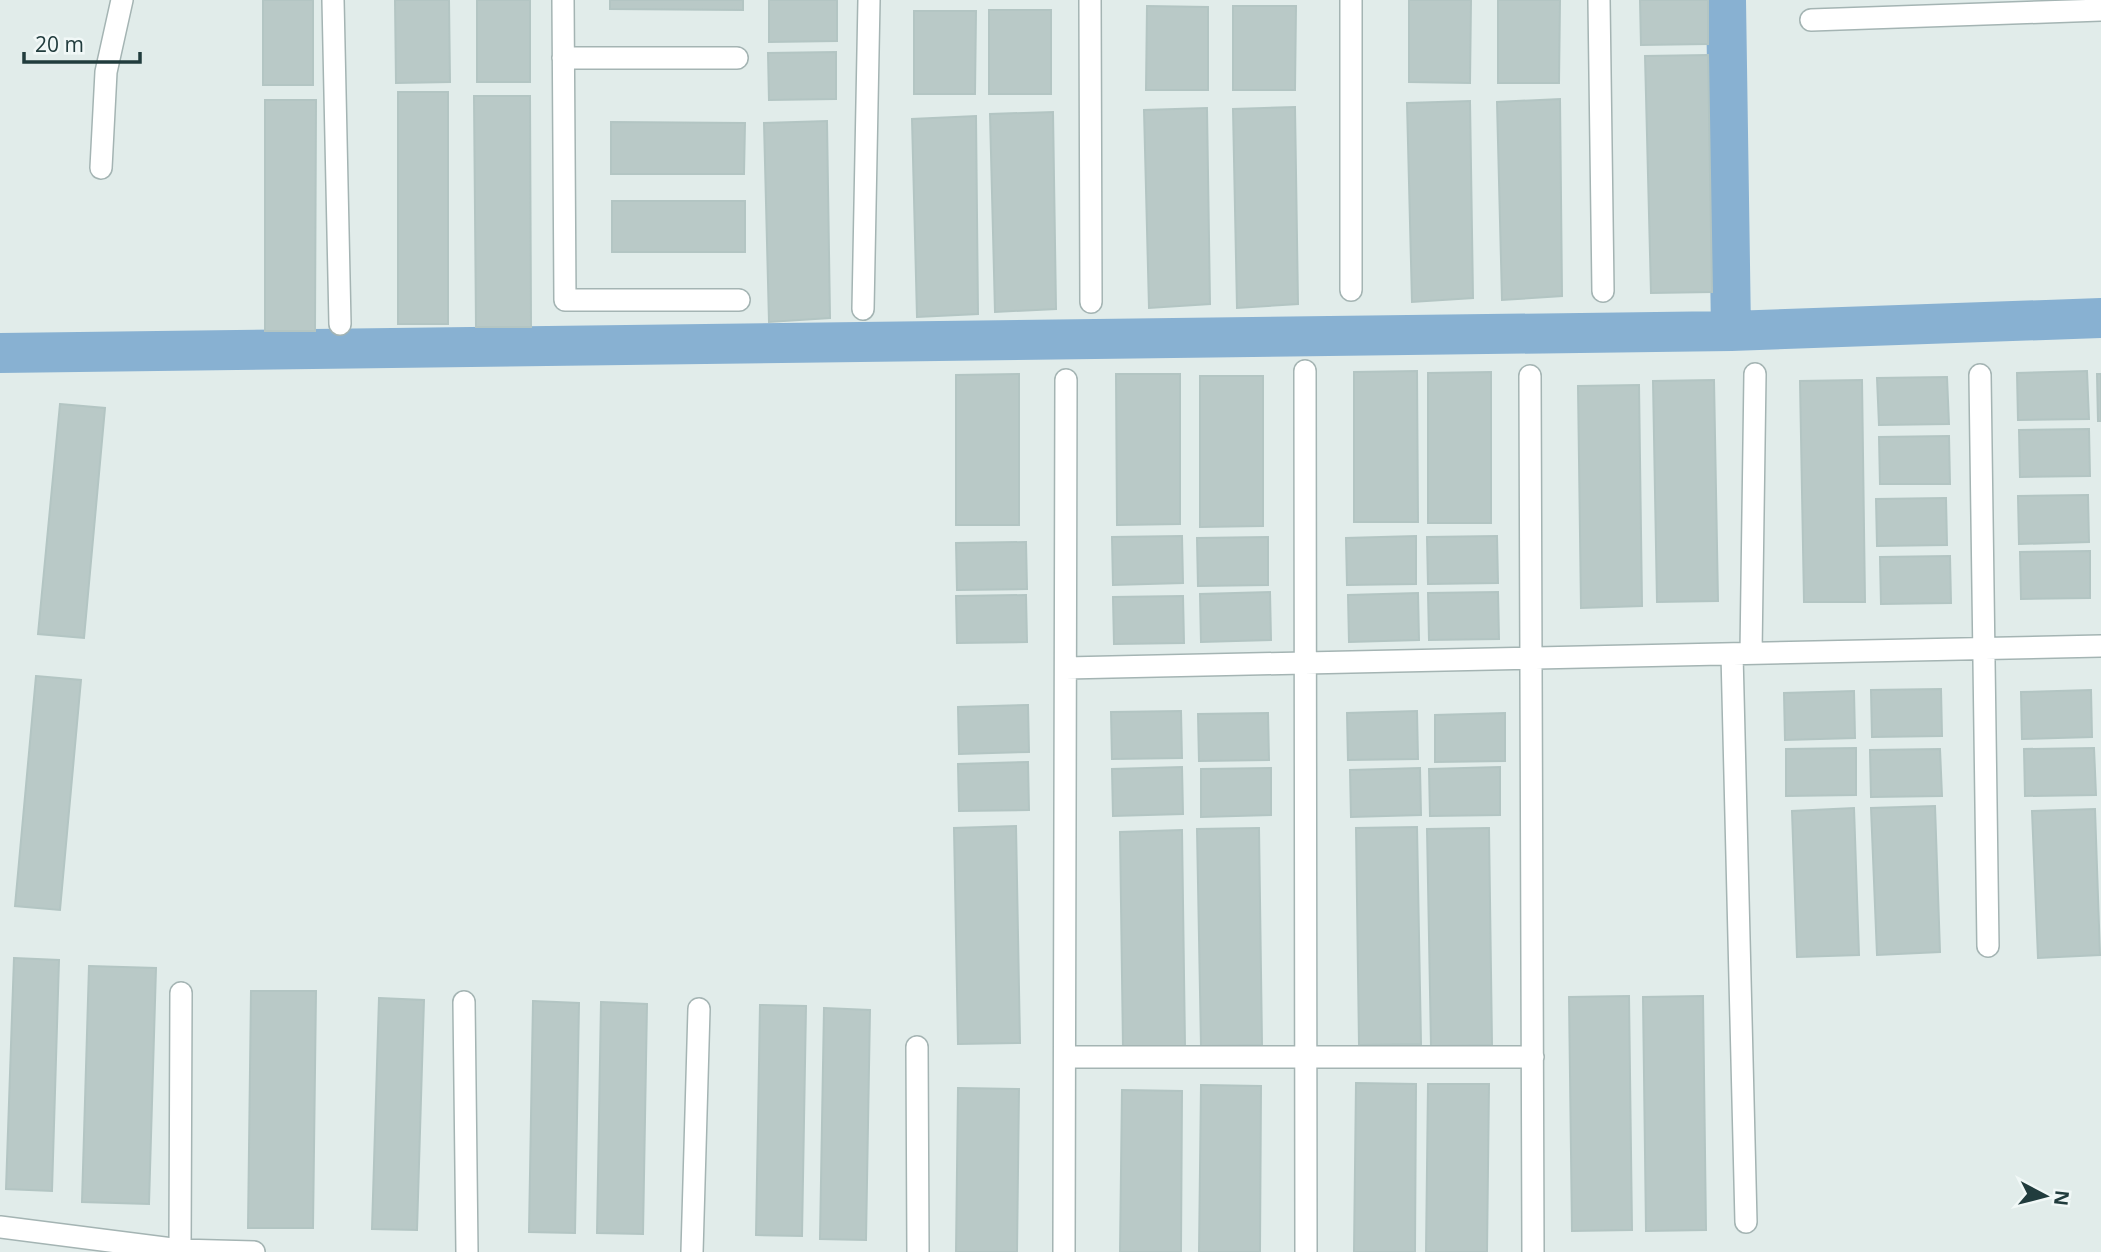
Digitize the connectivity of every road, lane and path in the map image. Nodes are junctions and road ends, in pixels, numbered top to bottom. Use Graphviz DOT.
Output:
graph roads {
  1 [pos="122,0"];
  2 [pos="333,0"];
  3 [pos="563,0"];
  4 [pos="869,0"];
  5 [pos="1090,0"];
  6 [pos="1351,0"];
  7 [pos="1599,0"];
  8 [pos="1854,9"];
  9 [pos="2101,10"];
  10 [pos="1811,20"];
  11 [pos="564,58"];
  12 [pos="737,58"];
  13 [pos="101,168"];
  14 [pos="1351,290"];
  15 [pos="1603,291"];
  16 [pos="739,300"];
  17 [pos="1091,302"];
  18 [pos="863,309"];
  19 [pos="340,324"];
  20 [pos="1305,370"];
  21 [pos="1755,374"];
  22 [pos="1980,374"];
  23 [pos="1530,376"];
  24 [pos="1066,380"];
  25 [pos="2101,646"];
  26 [pos="1984,648"];
  27 [pos="1741,653"];
  28 [pos="1531,658"];
  29 [pos="1305,662"];
  30 [pos="1066,668"];
  31 [pos="1988,946"];
  32 [pos="181,993"];
  33 [pos="464,1002"];
  34 [pos="699,1009"];
  35 [pos="917,1047"];
  36 [pos="1306,1056"];
  37 [pos="1533,1056"];
  38 [pos="1065,1057"];
  39 [pos="1746,1222"];
  40 [pos="0,1227"];
  41 [pos="180,1251"];
  42 [pos="254,1252"];
  43 [pos="467,1252"];
  44 [pos="692,1252"];
  45 [pos="918,1252"];
  46 [pos="1064,1252"];
  47 [pos="1306,1252"];
  48 [pos="1533,1252"];
  1 -- 13 [label="street"];
  2 -- 19 [label="street"];
  3 -- 11 [label="street"];
  4 -- 18 [label="street"];
  5 -- 17 [label="street"];
  6 -- 14 [label="street"];
  7 -- 15 [label="street"];
  8 -- 9 [label="street"];
  8 -- 10 [label="street"];
  11 -- 12 [label="street"];
  11 -- 16 [label="street"];
  20 -- 29 [label="street"];
  21 -- 27 [label="street"];
  22 -- 26 [label="street"];
  23 -- 28 [label="street"];
  24 -- 30 [label="street"];
  25 -- 26 [label="street"];
  26 -- 27 [label="street"];
  26 -- 31 [label="street"];
  27 -- 28 [label="street"];
  27 -- 39 [label="street"];
  28 -- 29 [label="street"];
  28 -- 37 [label="street"];
  29 -- 30 [label="street"];
  29 -- 36 [label="street"];
  30 -- 38 [label="street"];
  32 -- 41 [label="street"];
  33 -- 43 [label="street"];
  34 -- 44 [label="street"];
  35 -- 45 [label="street"];
  36 -- 37 [label="street"];
  36 -- 38 [label="street"];
  36 -- 47 [label="street"];
  37 -- 48 [label="street"];
  38 -- 46 [label="street"];
  40 -- 41 [label="street"];
  41 -- 42 [label="street"];
}
